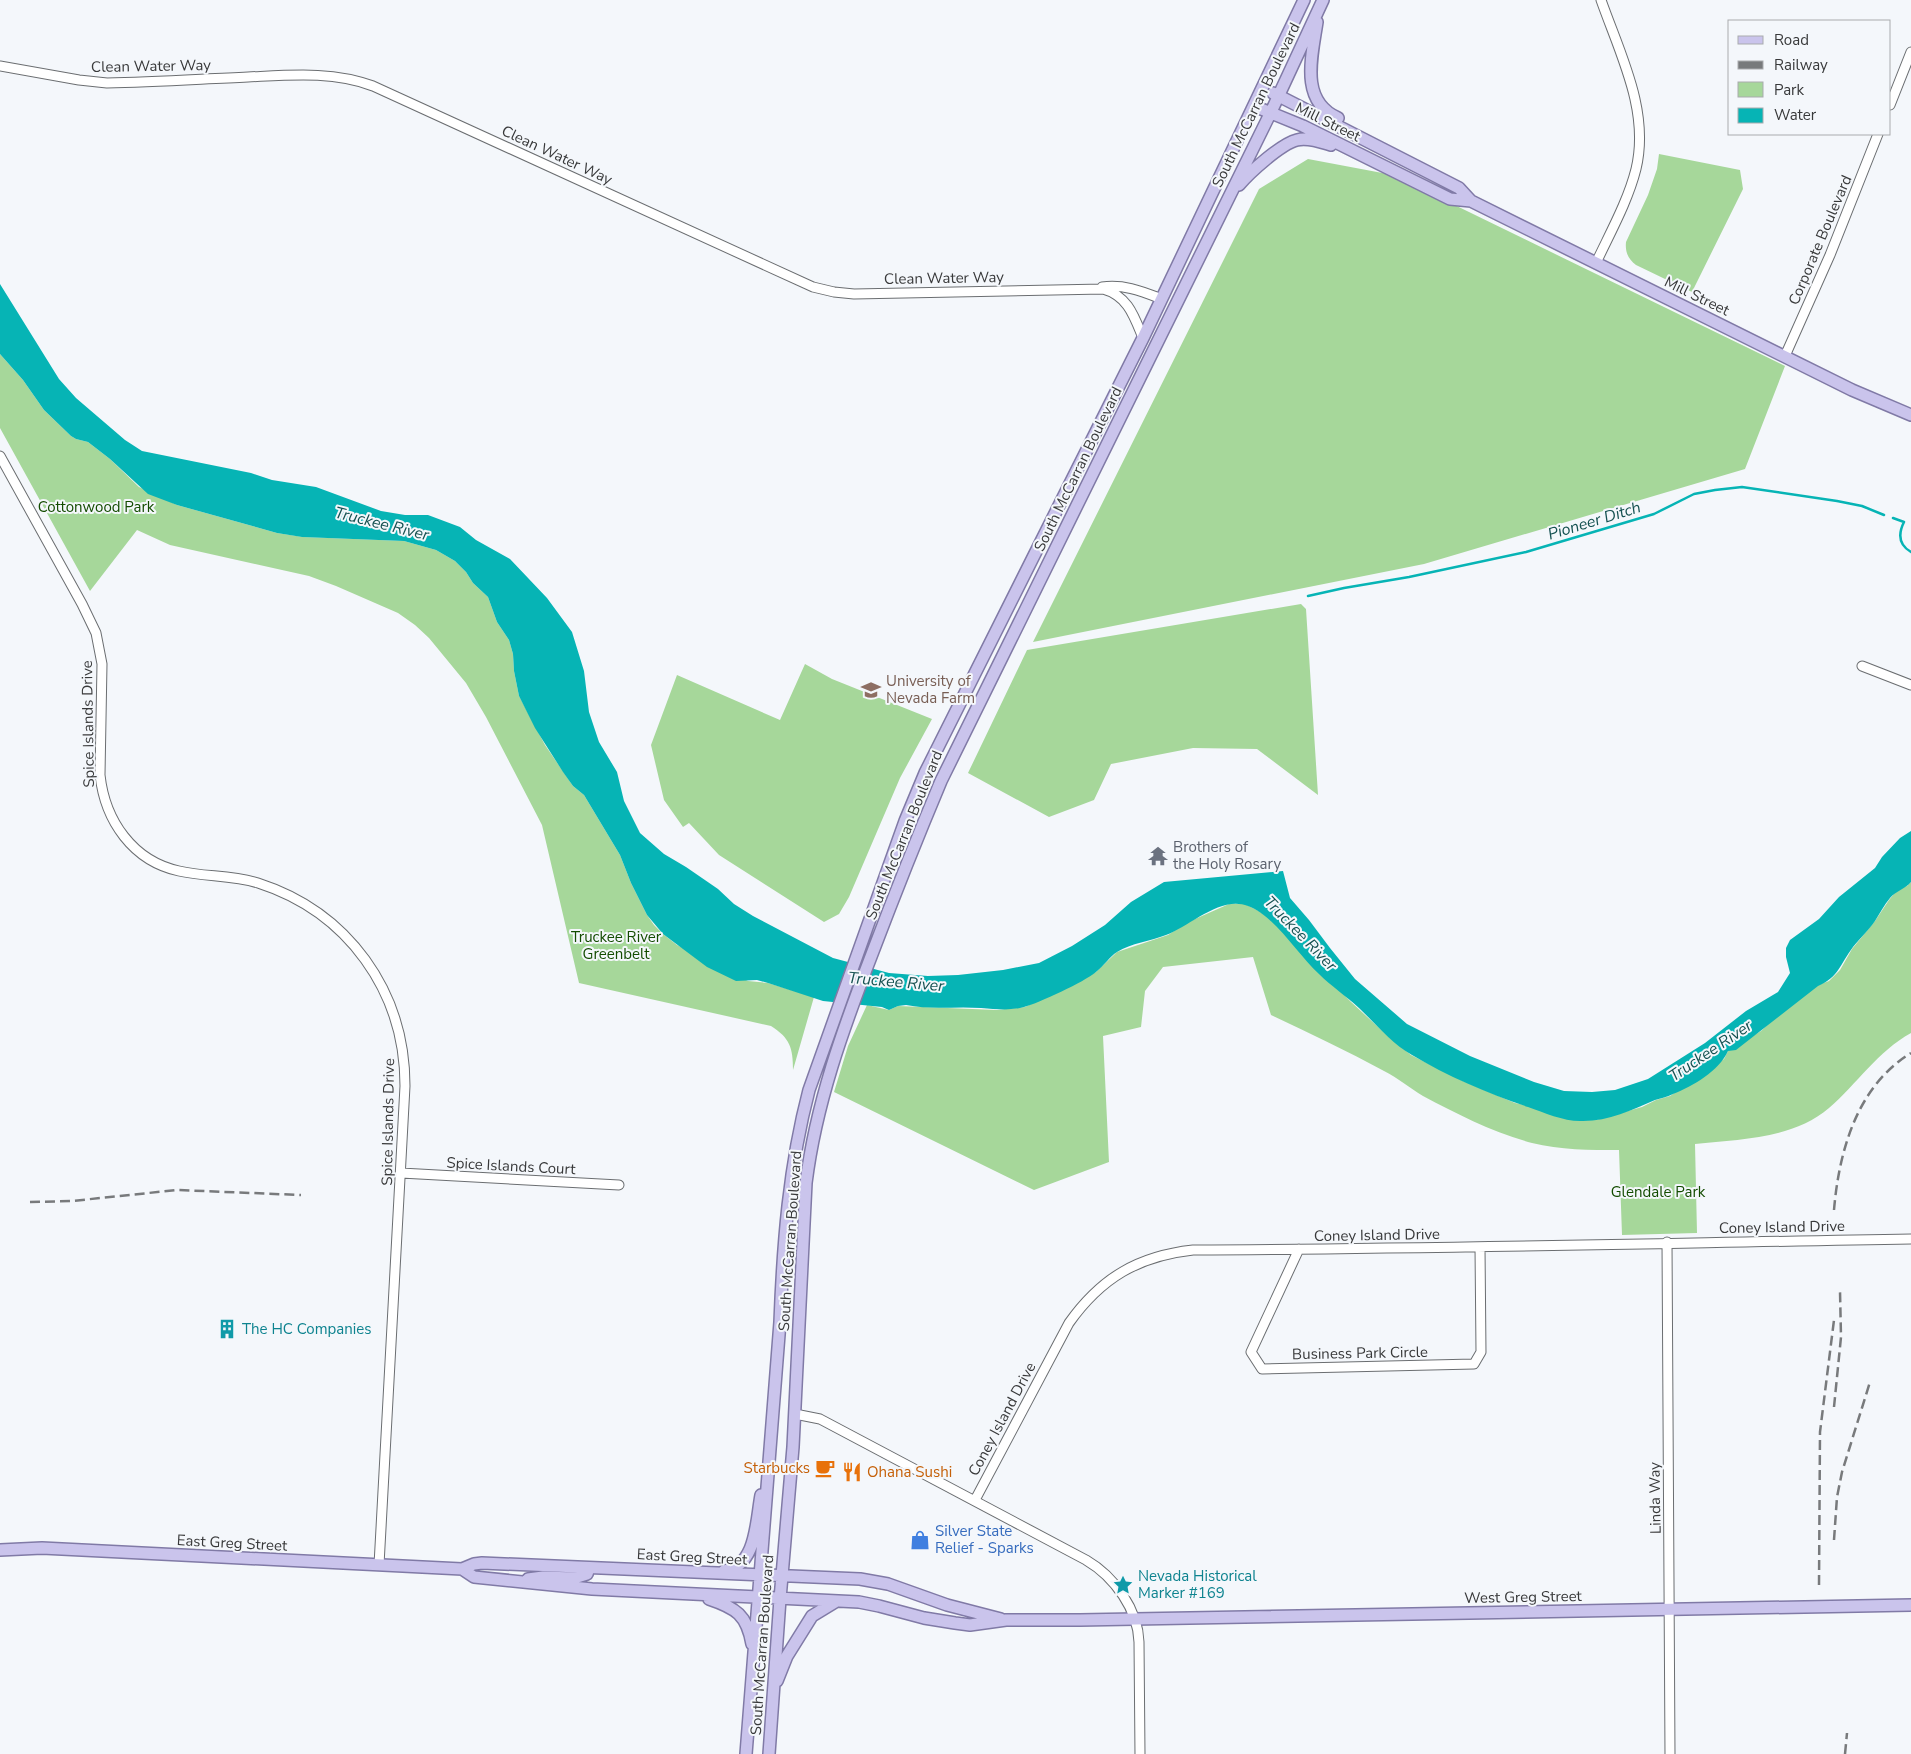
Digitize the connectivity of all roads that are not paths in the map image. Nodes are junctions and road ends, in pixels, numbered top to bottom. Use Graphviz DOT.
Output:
graph roads {
  1 [pos="1304,0"];
  2 [pos="1601,0"];
  3 [pos="1321,4"];
  4 [pos="1911,52"];
  5 [pos="0,66"];
  6 [pos="1263,88"];
  7 [pos="1279,96"];
  8 [pos="1891,102"];
  9 [pos="1254,106"];
  10 [pos="1271,112"];
  11 [pos="1878,135"];
  12 [pos="1378,147"];
  13 [pos="1359,153"];
  14 [pos="1231,193"];
  15 [pos="1471,201"];
  16 [pos="1596,263"];
  17 [pos="1097,288"];
  18 [pos="1162,299"];
  19 [pos="1143,338"];
  20 [pos="1784,356"];
  21 [pos="1911,416"];
  22 [pos="0,456"];
  23 [pos="1862,666"];
  24 [pos="1911,685"];
  25 [pos="952,718"];
  26 [pos="967,726"];
  27 [pos="838,1027"];
  28 [pos="401,1173"];
  29 [pos="619,1185"];
  30 [pos="1911,1239"];
  31 [pos="1667,1242"];
  32 [pos="1480,1247"];
  33 [pos="1299,1249"];
  34 [pos="795,1414"];
  35 [pos="772,1432"];
  36 [pos="975,1500"];
  37 [pos="0,1550"];
  38 [pos="379,1565"];
  39 [pos="589,1568"];
  40 [pos="462,1570"];
  41 [pos="698,1572"];
  42 [pos="761,1575"];
  43 [pos="782,1576"];
  44 [pos="515,1582"];
  45 [pos="696,1595"];
  46 [pos="759,1598"];
  47 [pos="780,1599"];
  48 [pos="836,1601"];
  49 [pos="1911,1606"];
  50 [pos="1670,1609"];
  51 [pos="1136,1619"];
  52 [pos="1006,1620"];
  53 [pos="754,1660"];
  54 [pos="773,1690"];
  55 [pos="746,1754"];
  56 [pos="769,1754"];
  57 [pos="1140,1754"];
  58 [pos="1670,1754"];
  1 -- 6 [label="main road, South McCarran Boulevard"];
  2 -- 16 [label="street"];
  3 -- 7 [label="main road, South McCarran Boulevard"];
  3 -- 12 [label="main road"];
  4 -- 8 [label="street"];
  5 -- 17 [label="street, Clean Water Way"];
  6 -- 7 [label="main road, Mill Street"];
  6 -- 9 [label="main road, South McCarran Boulevard"];
  7 -- 10 [label="main road, South McCarran Boulevard"];
  7 -- 12 [label="main road, Mill Street"];
  9 -- 10 [label="main road, Mill Street"];
  9 -- 18 [label="main road, South McCarran Boulevard"];
  10 -- 13 [label="main road, Mill Street"];
  10 -- 14 [label="main road, South McCarran Boulevard"];
  11 -- 20 [label="street, Corporate Boulevard"];
  12 -- 15 [label="main road, Mill Street"];
  13 -- 14 [label="main road"];
  13 -- 15 [label="main road, Mill Street"];
  14 -- 26 [label="main road, South McCarran Boulevard"];
  15 -- 16 [label="main road, Mill Street"];
  16 -- 20 [label="main road, Mill Street"];
  17 -- 18 [label="street, Clean Water Way"];
  17 -- 19 [label="street, Clean Water Way"];
  18 -- 19 [label="main road, South McCarran Boulevard"];
  19 -- 25 [label="main road, South McCarran Boulevard"];
  20 -- 21 [label="main road, Mill Street"];
  22 -- 28 [label="street, Spice Islands Drive"];
  23 -- 24 [label="street"];
  25 -- 26 [label="main road"];
  25 -- 27 [label="main road, South McCarran Boulevard"];
  26 -- 27 [label="main road, South McCarran Boulevard"];
  27 -- 34 [label="main road, South McCarran Boulevard"];
  27 -- 35 [label="main road, South McCarran Boulevard"];
  28 -- 29 [label="street, Spice Islands Court"];
  28 -- 38 [label="street, Spice Islands Drive"];
  30 -- 31 [label="street, Coney Island Drive"];
  31 -- 32 [label="street, Coney Island Drive"];
  31 -- 50 [label="street, Linda Way"];
  32 -- 33 [label="street, Coney Island Drive"];
  32 -- 33 [label="street, Business Park Circle"];
  33 -- 36 [label="street, Coney Island Drive"];
  34 -- 36 [label="street"];
  34 -- 43 [label="main road, South McCarran Boulevard"];
  35 -- 41 [label="main road"];
  35 -- 42 [label="main road, South McCarran Boulevard"];
  36 -- 51 [label="street"];
  37 -- 38 [label="main road, East Greg Street"];
  38 -- 40 [label="main road, East Greg Street"];
  39 -- 40 [label="main road, East Greg Street"];
  39 -- 41 [label="main road, East Greg Street"];
  39 -- 44 [label="main road"];
  40 -- 44 [label="main road, East Greg Street"];
  41 -- 42 [label="main road, East Greg Street"];
  42 -- 43 [label="main road, East Greg Street"];
  42 -- 46 [label="main road, South McCarran Boulevard"];
  43 -- 47 [label="main road, South McCarran Boulevard"];
  43 -- 52 [label="main road, East Greg Street"];
  44 -- 45 [label="main road, East Greg Street"];
  45 -- 46 [label="main road, East Greg Street"];
  45 -- 53 [label="main road"];
  46 -- 47 [label="main road, East Greg Street"];
  46 -- 53 [label="main road, South McCarran Boulevard"];
  47 -- 48 [label="main road, East Greg Street"];
  47 -- 54 [label="main road, South McCarran Boulevard"];
  48 -- 52 [label="main road, East Greg Street"];
  48 -- 54 [label="main road"];
  49 -- 50 [label="main road, West Greg Street"];
  50 -- 51 [label="main road, West Greg Street"];
  50 -- 58 [label="street, Linda Way"];
  51 -- 52 [label="main road, East Greg Street"];
  51 -- 57 [label="street"];
  53 -- 55 [label="main road, South McCarran Boulevard"];
  54 -- 56 [label="main road, South McCarran Boulevard"];
}
